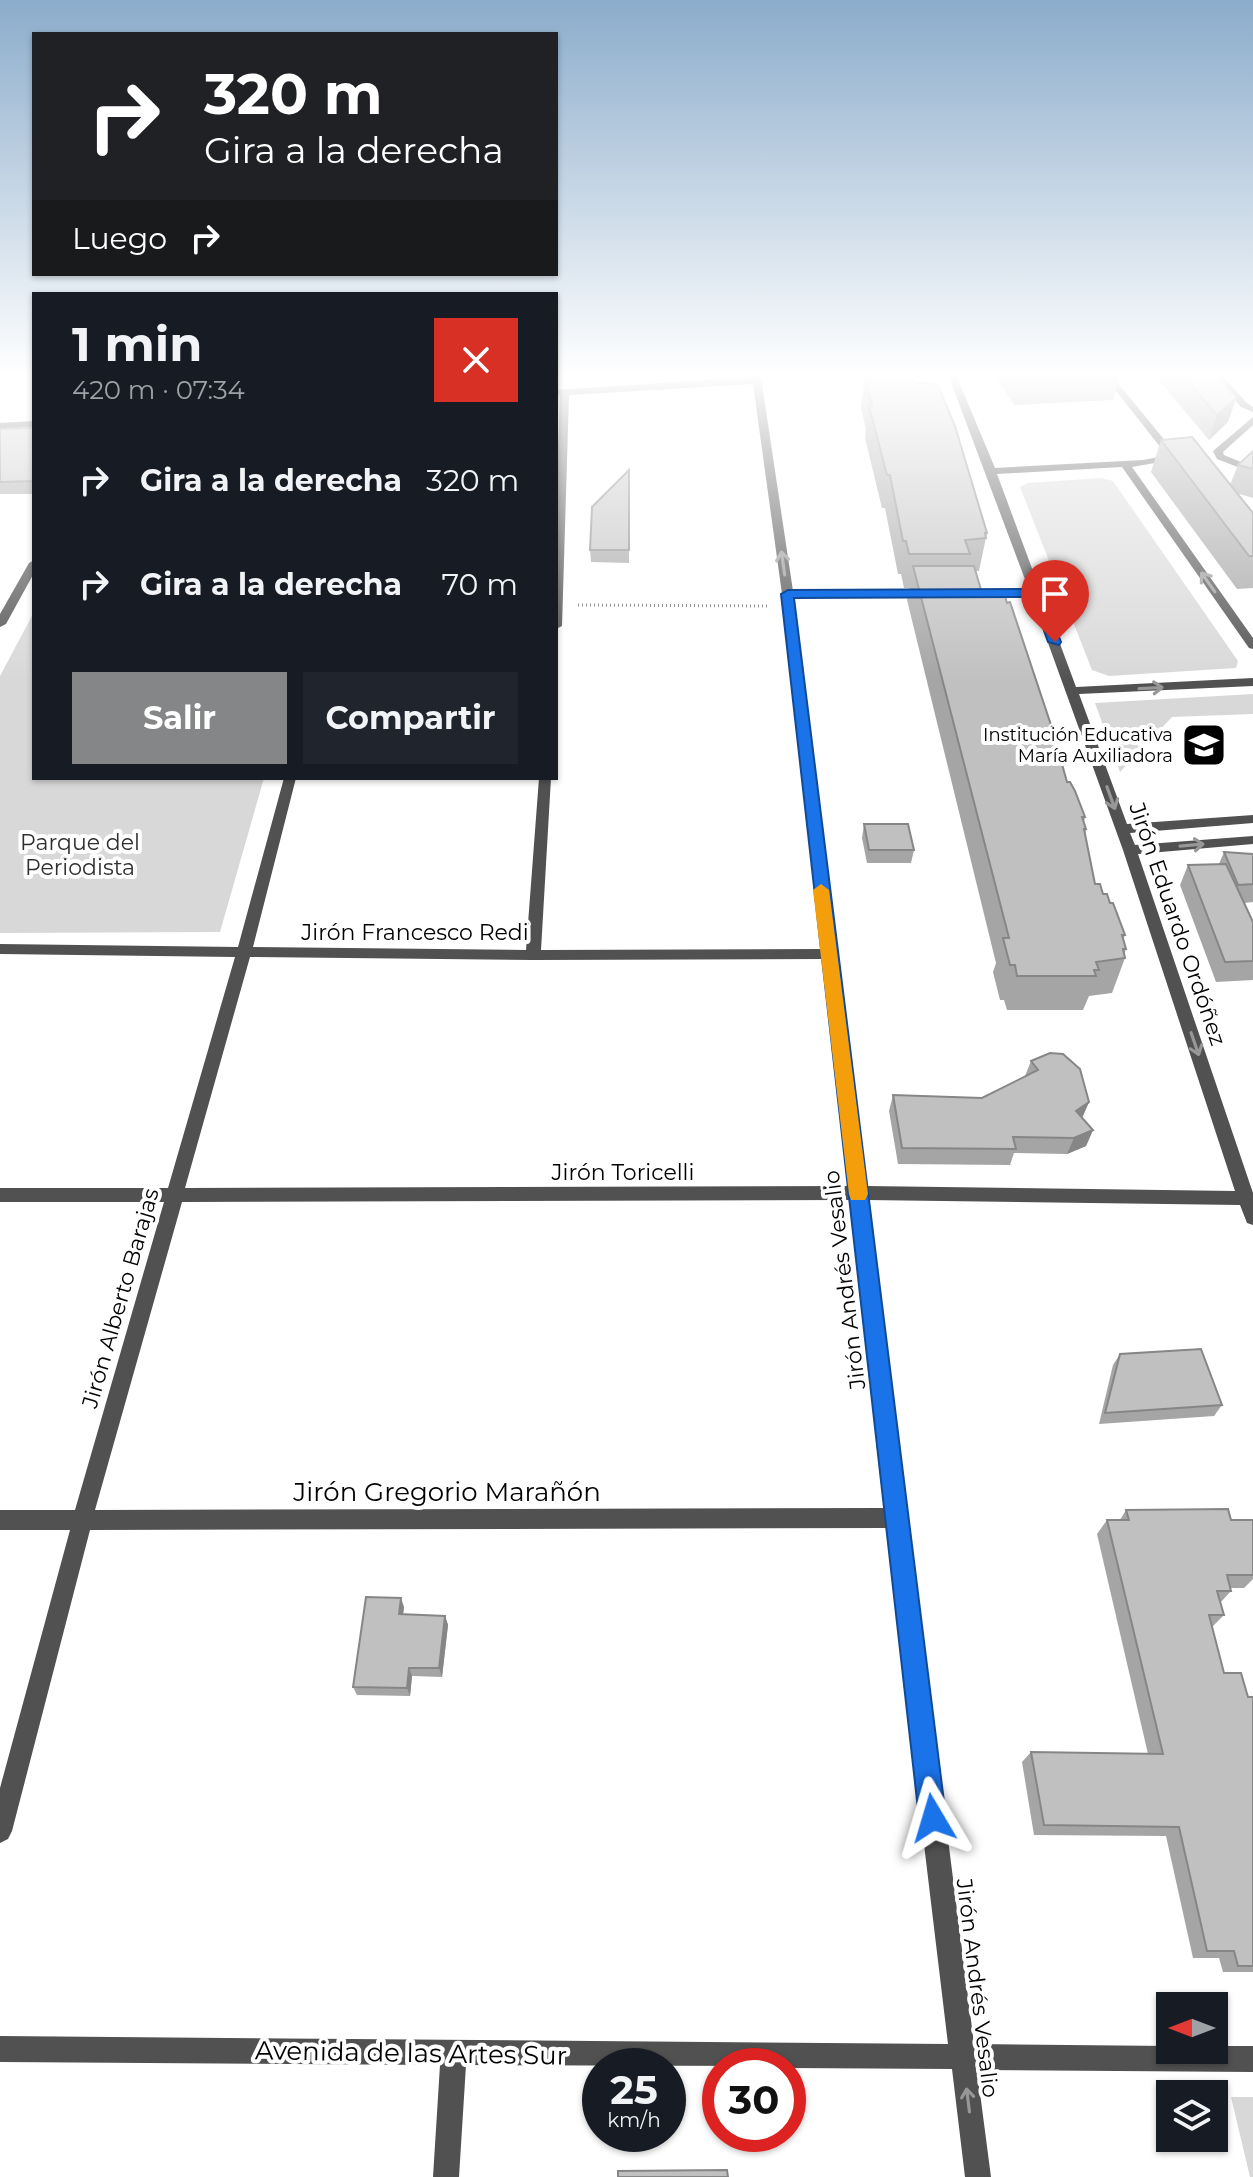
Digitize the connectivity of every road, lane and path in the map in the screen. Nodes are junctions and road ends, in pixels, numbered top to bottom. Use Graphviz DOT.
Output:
graph roads {
  1 [pos="560,479"];
  2 [pos="771,479"];
  3 [pos="994,479"];
  4 [pos="1135,479"];
  5 [pos="32,567"];
  6 [pos="1037,593"];
  7 [pos="788,600"];
  8 [pos="558,605"];
  9 [pos="0,624"];
  10 [pos="1253,646"];
  11 [pos="1253,682"];
  12 [pos="1073,691"];
  13 [pos="289,780"];
  14 [pos="545,780"];
  15 [pos="1253,819"];
  16 [pos="1123,829"];
  17 [pos="1253,840"];
  18 [pos="1130,850"];
  19 [pos="0,949"];
  20 [pos="244,952"];
  21 [pos="829,954"];
  22 [pos="533,955"];
  23 [pos="858,1193"];
  24 [pos="0,1195"];
  25 [pos="173,1195"];
  26 [pos="1247,1198"];
  27 [pos="1253,1218"];
  28 [pos="895,1518"];
  29 [pos="0,1520"];
  30 [pos="82,1521"];
  31 [pos="0,1831"];
  32 [pos="0,2049"];
  33 [pos="454,2053"];
  34 [pos="963,2058"];
  35 [pos="1253,2059"];
  36 [pos="446,2177"];
  37 [pos="978,2177"];
  1 -- 8 [label="street"];
  7 -- 2 [label="street, Jirón Andrés Vesalio, one-way"];
  3 -- 6 [label="street, Jirón Eduardo Ordóñez"];
  10 -- 4 [label="street, one-way"];
  5 -- 9 [label="street"];
  6 -- 7 [label="street"];
  6 -- 12 [label="street, Jirón Eduardo Ordóñez"];
  7 -- 8 [label="path"];
  7 -- 21 [label="street, Jirón Andrés Vesalio"];
  12 -- 11 [label="street, one-way"];
  12 -- 16 [label="street, Jirón Eduardo Ordóñez, one-way"];
  13 -- 20 [label="street, Jirón Alberto Barajas"];
  14 -- 22 [label="street"];
  15 -- 16 [label="street"];
  16 -- 18 [label="street, Jirón Eduardo Ordóñez"];
  18 -- 17 [label="street, one-way"];
  18 -- 26 [label="street, Jirón Eduardo Ordóñez, one-way"];
  19 -- 20 [label="street, Jirón Francesco Redi"];
  20 -- 22 [label="street, Jirón Francesco Redi"];
  20 -- 25 [label="street, Jirón Alberto Barajas"];
  21 -- 22 [label="street, Jirón Francesco Redi"];
  21 -- 23 [label="street, Jirón Andrés Vesalio"];
  23 -- 25 [label="street, Jirón Toricelli"];
  23 -- 26 [label="street, Jirón Toricelli"];
  23 -- 28 [label="street, Jirón Andrés Vesalio"];
  24 -- 25 [label="street, Jirón Toricelli"];
  25 -- 30 [label="street, Jirón Alberto Barajas"];
  26 -- 27 [label="street, Jirón Eduardo Ordóñez"];
  28 -- 30 [label="street, Jirón Gregorio Marañón"];
  28 -- 34 [label="street, Jirón Andrés Vesalio"];
  29 -- 30 [label="street, Jirón Gregorio Marañón"];
  30 -- 31 [label="street, Jirón Alberto Barajas"];
  32 -- 33 [label="street, Avenida de las Artes Sur"];
  33 -- 34 [label="street, Avenida de las Artes Sur"];
  33 -- 36 [label="street"];
  34 -- 35 [label="street, Avenida de las Artes Sur"];
  37 -- 34 [label="street, Jirón Andrés Vesalio, one-way"];
}
